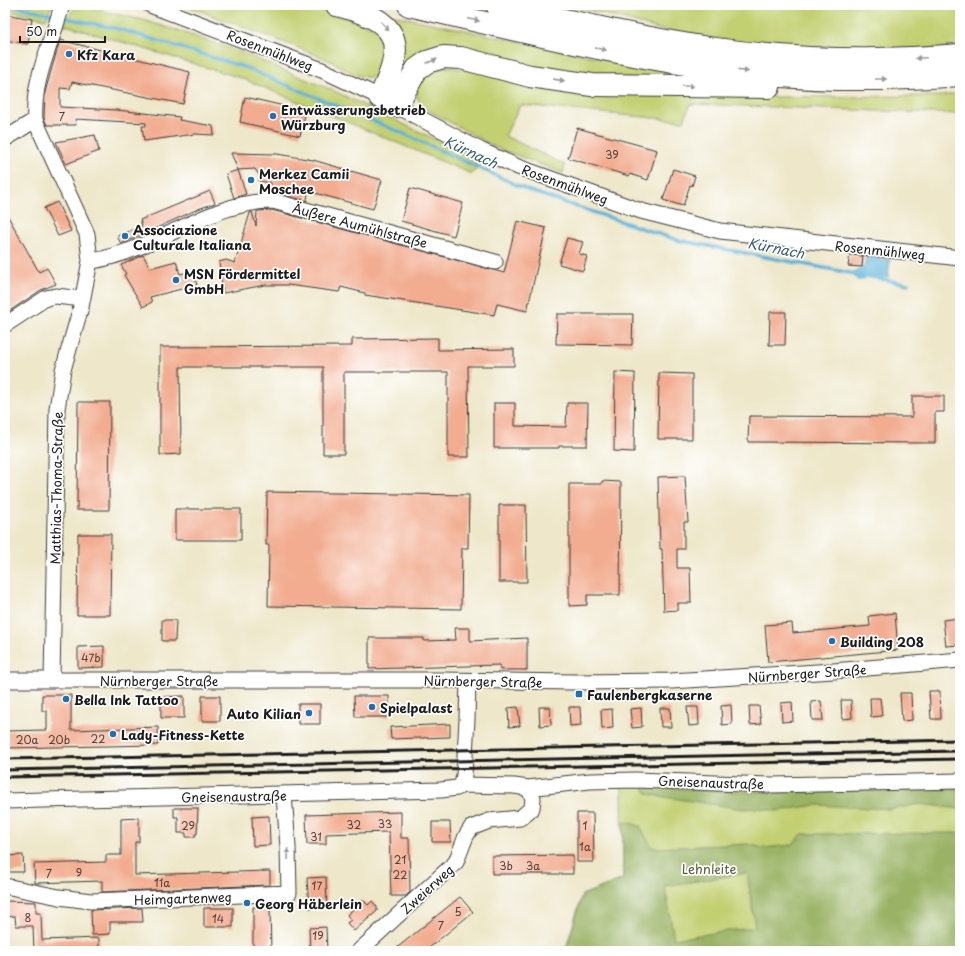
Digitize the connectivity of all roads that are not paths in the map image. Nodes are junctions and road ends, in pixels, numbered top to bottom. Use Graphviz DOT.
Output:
graph roads {
  1 [pos="150,5"];
  2 [pos="337,5"];
  3 [pos="409,5"];
  4 [pos="497,5"];
  5 [pos="62,7"];
  6 [pos="167,8"];
  7 [pos="960,55"];
  8 [pos="960,75"];
  9 [pos="842,79"];
  10 [pos="388,102"];
  11 [pos="35,120"];
  12 [pos="5,139"];
  13 [pos="960,258"];
  14 [pos="90,261"];
  15 [pos="496,262"];
  16 [pos="82,299"];
  17 [pos="5,325"];
  18 [pos="960,660"];
  19 [pos="5,680"];
  20 [pos="52,680"];
  21 [pos="468,681"];
  22 [pos="960,781"];
  23 [pos="462,785"];
  24 [pos="528,788"];
  25 [pos="284,795"];
  26 [pos="5,801"];
  27 [pos="5,886"];
  28 [pos="359,951"];
  1 -- 6 [label="street, Rosenmühlweg"];
  2 -- 10 [label="highway, one-way"];
  3 -- 9 [label="highway, one-way"];
  7 -- 4 [label="highway, one-way"];
  5 -- 11 [label="street"];
  6 -- 10 [label="street, Rosenmühlweg"];
  9 -- 8 [label="highway, one-way"];
  10 -- 9 [label="highway, one-way"];
  10 -- 13 [label="street, Rosenmühlweg"];
  11 -- 12 [label="street"];
  11 -- 14 [label="street"];
  14 -- 15 [label="street, Äußere Aumühlstraße"];
  14 -- 16 [label="street"];
  16 -- 17 [label="street"];
  16 -- 20 [label="street, Matthias-Thoma-Straße"];
  18 -- 21 [label="street, Nürnberger Straße"];
  19 -- 20 [label="street, Nürnberger Straße"];
  20 -- 21 [label="street, Nürnberger Straße"];
  21 -- 23 [label="street"];
  22 -- 24 [label="street, Gneisenaustraße"];
  23 -- 24 [label="street, Gneisenaustraße"];
  23 -- 25 [label="street, Gneisenaustraße"];
  24 -- 28 [label="street, Zweierweg"];
  25 -- 26 [label="street, Gneisenaustraße"];
  27 -- 25 [label="street, Heimgartenweg, one-way"];
}
